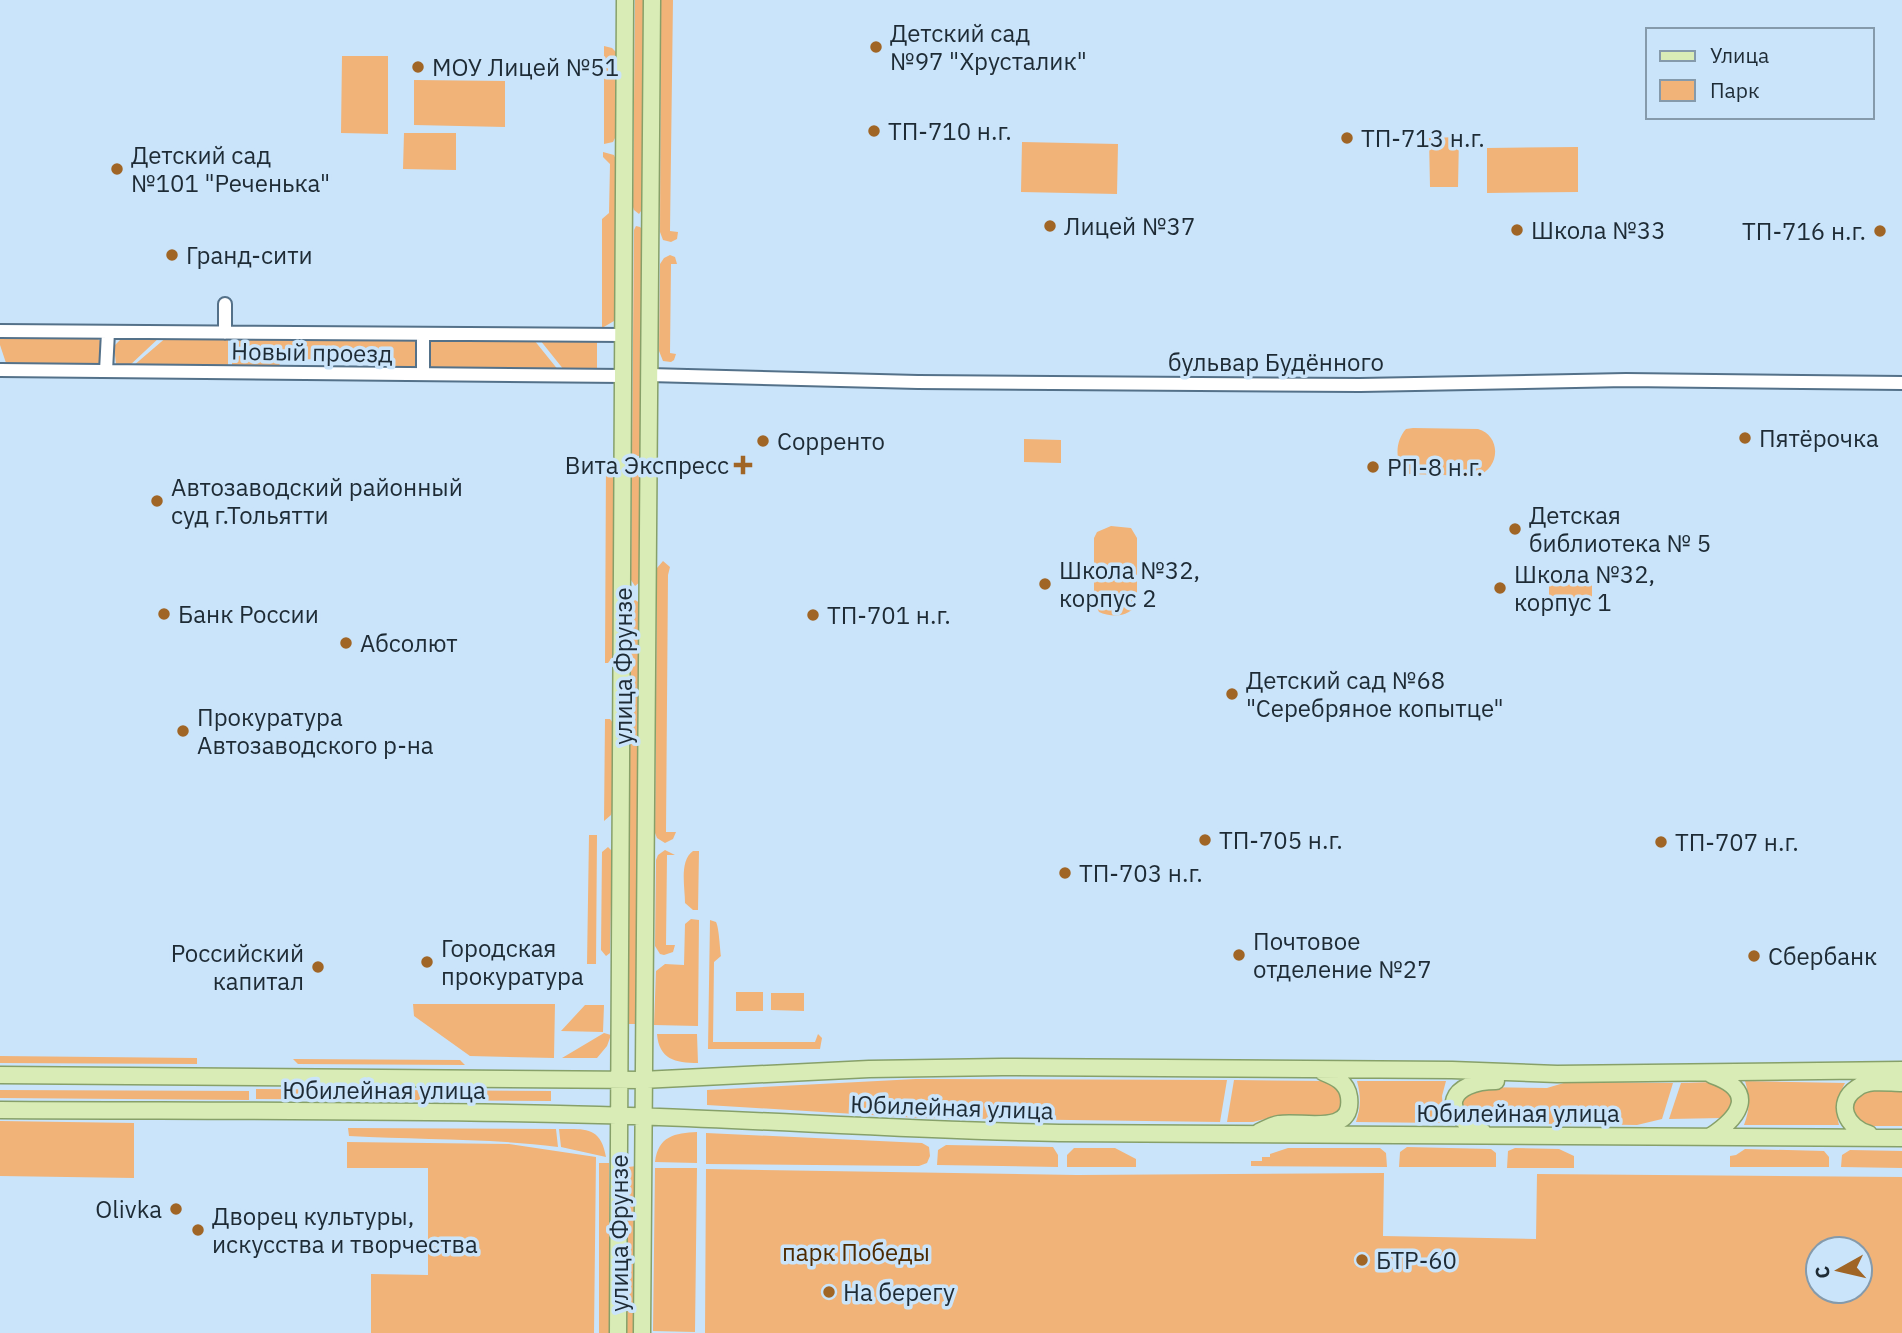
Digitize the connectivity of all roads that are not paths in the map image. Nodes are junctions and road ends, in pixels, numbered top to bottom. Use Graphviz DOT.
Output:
graph roads {
  1 [pos="625,0"];
  2 [pos="652,0"];
  3 [pos="624,222"];
  4 [pos="649,222"];
  5 [pos="225,304"];
  6 [pos="0,331"];
  7 [pos="108,332"];
  8 [pos="225,333"];
  9 [pos="423,334"];
  10 [pos="624,335"];
  11 [pos="0,370"];
  12 [pos="106,371"];
  13 [pos="423,374"];
  14 [pos="649,375"];
  15 [pos="624,376"];
  16 [pos="1902,383"];
  17 [pos="623,591"];
  18 [pos="646,592"];
  19 [pos="1318,1070"];
  20 [pos="1902,1070"];
  21 [pos="1703,1072"];
  22 [pos="1557,1074"];
  23 [pos="0,1075"];
  24 [pos="619,1079"];
  25 [pos="642,1080"];
  26 [pos="1902,1083"];
  27 [pos="0,1110"];
  28 [pos="619,1115"];
  29 [pos="642,1116"];
  30 [pos="1488,1134"];
  31 [pos="1250,1136"];
  32 [pos="1711,1136"];
  33 [pos="1885,1138"];
  34 [pos="1902,1138"];
  35 [pos="618,1333"];
  36 [pos="642,1333"];
  1 -- 3 [label="main road, улица Фрунзе"];
  2 -- 4 [label="main road, улица Фрунзе"];
  3 -- 4 [label="main road"];
  3 -- 10 [label="main road, улица Фрунзе"];
  4 -- 14 [label="main road, улица Фрунзе"];
  5 -- 8 [label="street, Новый проезд"];
  6 -- 7 [label="street, Новый проезд"];
  7 -- 8 [label="street, Новый проезд"];
  7 -- 12 [label="street"];
  8 -- 9 [label="street, Новый проезд"];
  9 -- 10 [label="street, Новый проезд"];
  9 -- 13 [label="street"];
  10 -- 15 [label="main road, улица Фрунзе"];
  11 -- 12 [label="street, Новый проезд"];
  12 -- 13 [label="street, Новый проезд"];
  13 -- 15 [label="street, Новый проезд"];
  14 -- 16 [label="street, бульвар Будённого"];
  14 -- 18 [label="main road, улица Фрунзе"];
  15 -- 17 [label="main road, улица Фрунзе"];
  17 -- 18 [label="main road"];
  17 -- 24 [label="main road, улица Фрунзе"];
  18 -- 25 [label="main road, улица Фрунзе"];
  19 -- 22 [label="main road, Юбилейная улица"];
  19 -- 25 [label="main road, Юбилейная улица"];
  19 -- 31 [label="main road"];
  20 -- 21 [label="main road, Юбилейная улица"];
  21 -- 22 [label="main road, Юбилейная улица"];
  21 -- 32 [label="main road"];
  22 -- 30 [label="main road"];
  23 -- 24 [label="main road, Юбилейная улица"];
  24 -- 25 [label="main road, Юбилейная улица"];
  24 -- 28 [label="main road, улица Фрунзе"];
  25 -- 29 [label="main road, улица Фрунзе"];
  26 -- 33 [label="main road"];
  27 -- 28 [label="main road, Юбилейная улица"];
  28 -- 29 [label="main road, Юбилейная улица"];
  28 -- 35 [label="main road, улица Фрунзе"];
  29 -- 31 [label="main road, Юбилейная улица"];
  29 -- 36 [label="main road, улица Фрунзе"];
  30 -- 31 [label="main road, Юбилейная улица"];
  30 -- 32 [label="main road, Юбилейная улица"];
  32 -- 33 [label="main road, Юбилейная улица"];
  33 -- 34 [label="main road, Юбилейная улица"];
}
